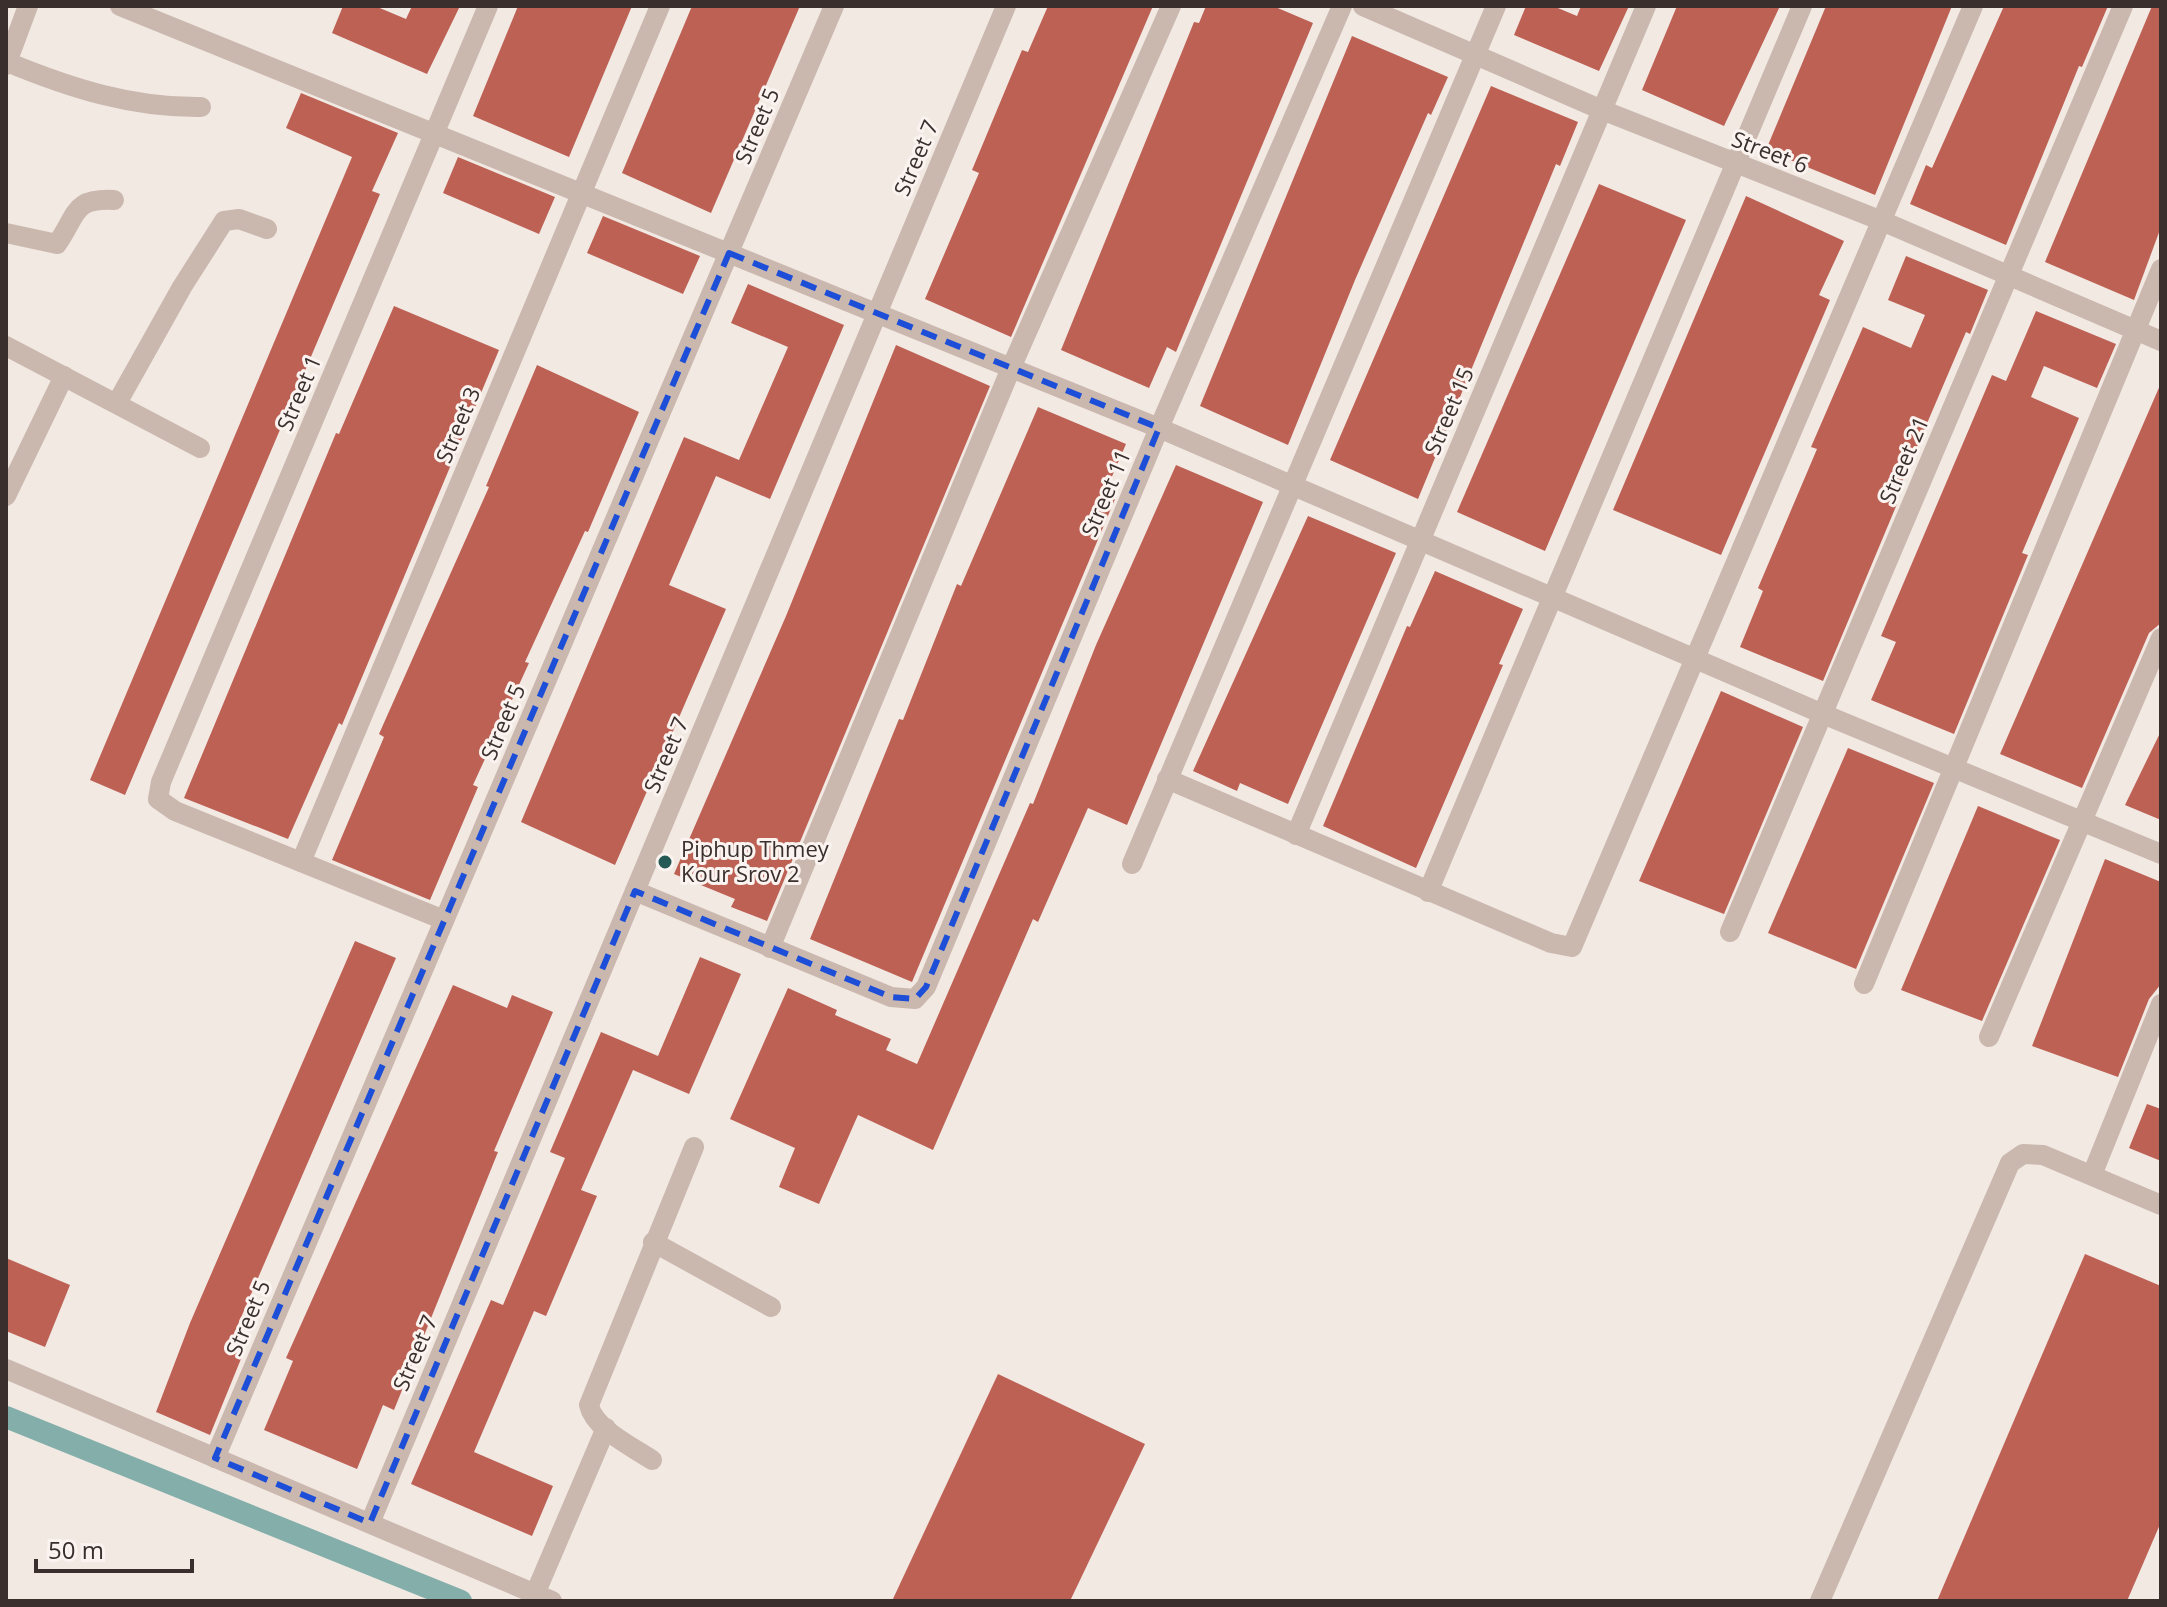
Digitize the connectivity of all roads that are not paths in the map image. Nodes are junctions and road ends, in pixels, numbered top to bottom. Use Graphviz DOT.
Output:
graph roads {
  1 [pos="28,6"];
  2 [pos="120,6"];
  3 [pos="488,6"];
  4 [pos="660,6"];
  5 [pos="834,6"];
  6 [pos="1006,6"];
  7 [pos="1171,6"];
  8 [pos="1342,6"];
  9 [pos="1363,6"];
  10 [pos="1496,6"];
  11 [pos="1646,6"];
  12 [pos="1802,6"];
  13 [pos="1973,6"];
  14 [pos="2123,6"];
  15 [pos="1476,56"];
  16 [pos="6,64"];
  17 [pos="201,107"];
  18 [pos="1602,110"];
  19 [pos="434,133"];
  20 [pos="1734,164"];
  21 [pos="582,193"];
  22 [pos="114,200"];
  23 [pos="1882,221"];
  24 [pos="267,229"];
  25 [pos="6,233"];
  26 [pos="729,253"];
  27 [pos="2161,269"];
  28 [pos="2009,275"];
  29 [pos="877,313"];
  30 [pos="2135,330"];
  31 [pos="2161,341"];
  32 [pos="6,346"];
  33 [pos="1011,368"];
  34 [pos="64,376"];
  35 [pos="117,403"];
  36 [pos="1159,428"];
  37 [pos="200,448"];
  38 [pos="1292,484"];
  39 [pos="6,496"];
  40 [pos="1420,539"];
  41 [pos="1553,596"];
  42 [pos="2161,638"];
  43 [pos="1696,657"];
  44 [pos="1823,714"];
  45 [pos="1955,768"];
  46 [pos="1167,779"];
  47 [pos="2083,821"];
  48 [pos="1296,835"];
  49 [pos="2161,854"];
  50 [pos="301,862"];
  51 [pos="1132,864"];
  52 [pos="635,891"];
  53 [pos="1428,892"];
  54 [pos="444,920"];
  55 [pos="1730,932"];
  56 [pos="770,948"];
  57 [pos="1864,984"];
  58 [pos="2161,1004"];
  59 [pos="1989,1037"];
  60 [pos="694,1147"];
  61 [pos="2092,1175"];
  62 [pos="2161,1205"];
  63 [pos="653,1242"];
  64 [pos="771,1307"];
  65 [pos="6,1369"];
  66 [pos="606,1428"];
  67 [pos="215,1458"];
  68 [pos="652,1460"];
  69 [pos="370,1523"];
  70 [pos="544,1598"];
  71 [pos="1820,1601"];
  1 -- 16 [label="street"];
  2 -- 19 [label="street"];
  3 -- 19 [label="street, Street 1"];
  4 -- 21 [label="street, Street 3"];
  5 -- 26 [label="street, Street 5"];
  6 -- 29 [label="street, Street 7"];
  7 -- 33 [label="street"];
  8 -- 36 [label="street, Street 11"];
  9 -- 15 [label="street, Street 6"];
  10 -- 15 [label="street"];
  11 -- 18 [label="street, Street 15"];
  12 -- 20 [label="street"];
  13 -- 23 [label="street"];
  14 -- 28 [label="street, Street 21"];
  15 -- 18 [label="street, Street 6"];
  15 -- 38 [label="street"];
  16 -- 17 [label="street"];
  18 -- 20 [label="street, Street 6"];
  18 -- 40 [label="street, Street 15"];
  19 -- 21 [label="street"];
  19 -- 50 [label="street, Street 1"];
  20 -- 23 [label="street, Street 6"];
  20 -- 41 [label="street"];
  21 -- 26 [label="street"];
  21 -- 50 [label="street, Street 3"];
  22 -- 25 [label="street"];
  23 -- 28 [label="street, Street 6"];
  23 -- 43 [label="street"];
  24 -- 35 [label="street"];
  26 -- 29 [label="street"];
  26 -- 54 [label="street, Street 5"];
  27 -- 30 [label="street"];
  28 -- 30 [label="street, Street 6"];
  28 -- 44 [label="street, Street 21"];
  29 -- 33 [label="street"];
  29 -- 52 [label="street, Street 7"];
  30 -- 31 [label="street, Street 6"];
  30 -- 45 [label="street"];
  32 -- 34 [label="street"];
  33 -- 36 [label="street"];
  33 -- 56 [label="street"];
  34 -- 35 [label="street"];
  34 -- 39 [label="street"];
  35 -- 37 [label="street"];
  36 -- 38 [label="street"];
  36 -- 56 [label="street, Street 11"];
  38 -- 40 [label="street"];
  38 -- 46 [label="street"];
  40 -- 41 [label="street"];
  40 -- 48 [label="street, Street 15"];
  41 -- 43 [label="street"];
  41 -- 53 [label="street"];
  42 -- 47 [label="street"];
  43 -- 44 [label="street"];
  43 -- 53 [label="street"];
  44 -- 45 [label="street"];
  44 -- 55 [label="street, Street 21"];
  45 -- 47 [label="street"];
  45 -- 57 [label="street"];
  46 -- 48 [label="street"];
  46 -- 51 [label="street"];
  47 -- 49 [label="street"];
  47 -- 59 [label="street"];
  48 -- 53 [label="street"];
  50 -- 54 [label="street"];
  52 -- 56 [label="street"];
  52 -- 69 [label="street, Street 7"];
  54 -- 67 [label="street, Street 5"];
  58 -- 61 [label="street"];
  60 -- 63 [label="street"];
  61 -- 62 [label="street"];
  61 -- 71 [label="street"];
  63 -- 64 [label="street"];
  63 -- 66 [label="street"];
  65 -- 67 [label="street"];
  66 -- 68 [label="street"];
  66 -- 70 [label="street"];
  67 -- 69 [label="street"];
  69 -- 70 [label="street"];
}
